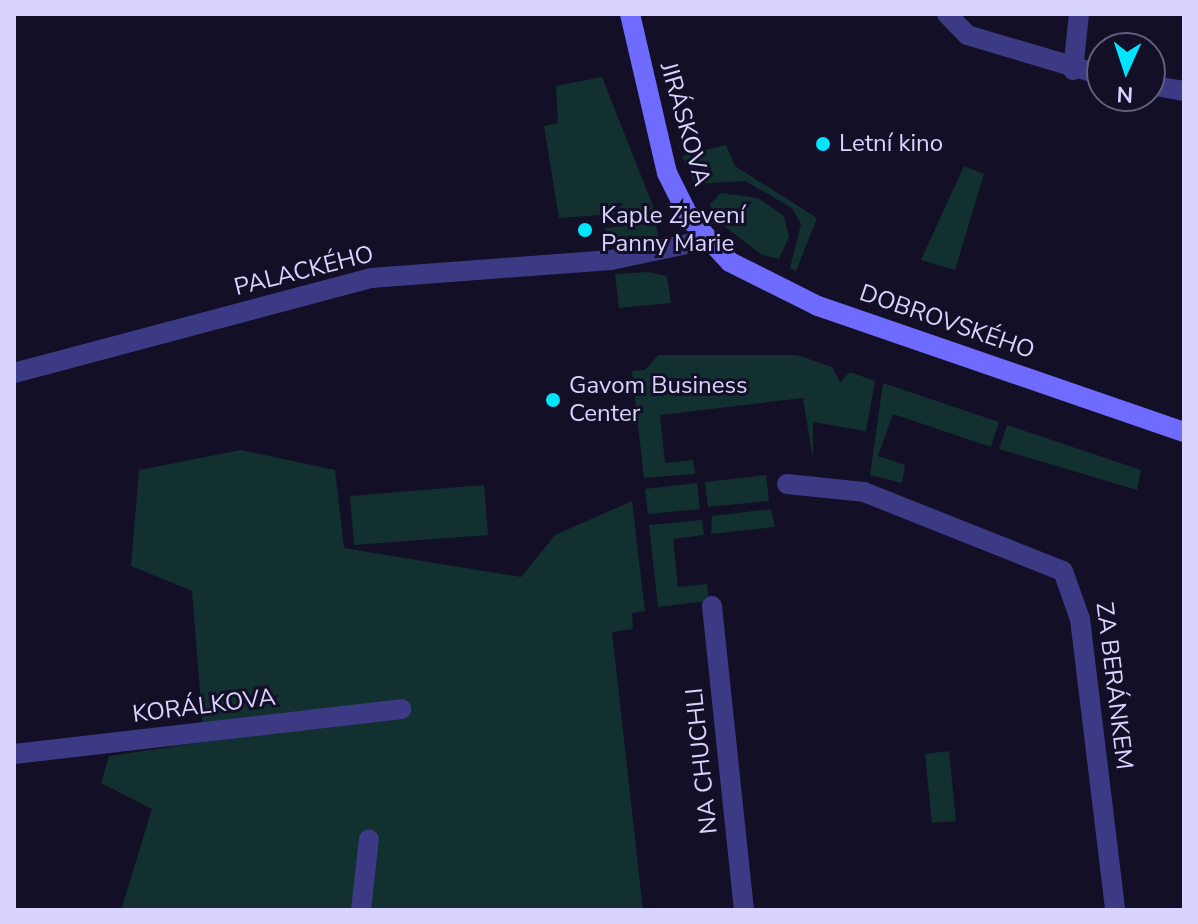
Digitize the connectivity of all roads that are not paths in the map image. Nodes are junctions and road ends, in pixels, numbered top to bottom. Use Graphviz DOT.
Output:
graph roads {
  1 [pos="630,14"];
  2 [pos="947,14"];
  3 [pos="1079,14"];
  4 [pos="1073,70"];
  5 [pos="1086,72"];
  6 [pos="706,240"];
  7 [pos="14,373"];
  8 [pos="1184,432"];
  9 [pos="787,484"];
  10 [pos="712,606"];
  11 [pos="401,709"];
  12 [pos="14,754"];
  13 [pos="369,839"];
  14 [pos="361,910"];
  15 [pos="744,910"];
  16 [pos="1115,910"];
  1 -- 6 [label="main road, JIRÁSKOVA"];
  2 -- 4 [label="street"];
  3 -- 4 [label="street"];
  4 -- 5 [label="street"];
  6 -- 7 [label="street, PALACKÉHO"];
  6 -- 8 [label="main road, DOBROVSKÉHO"];
  9 -- 16 [label="street, ZA BERÁNKEM"];
  10 -- 15 [label="street, NA CHUCHLI"];
  11 -- 12 [label="street, KORÁLKOVA"];
  13 -- 14 [label="street"];
}
